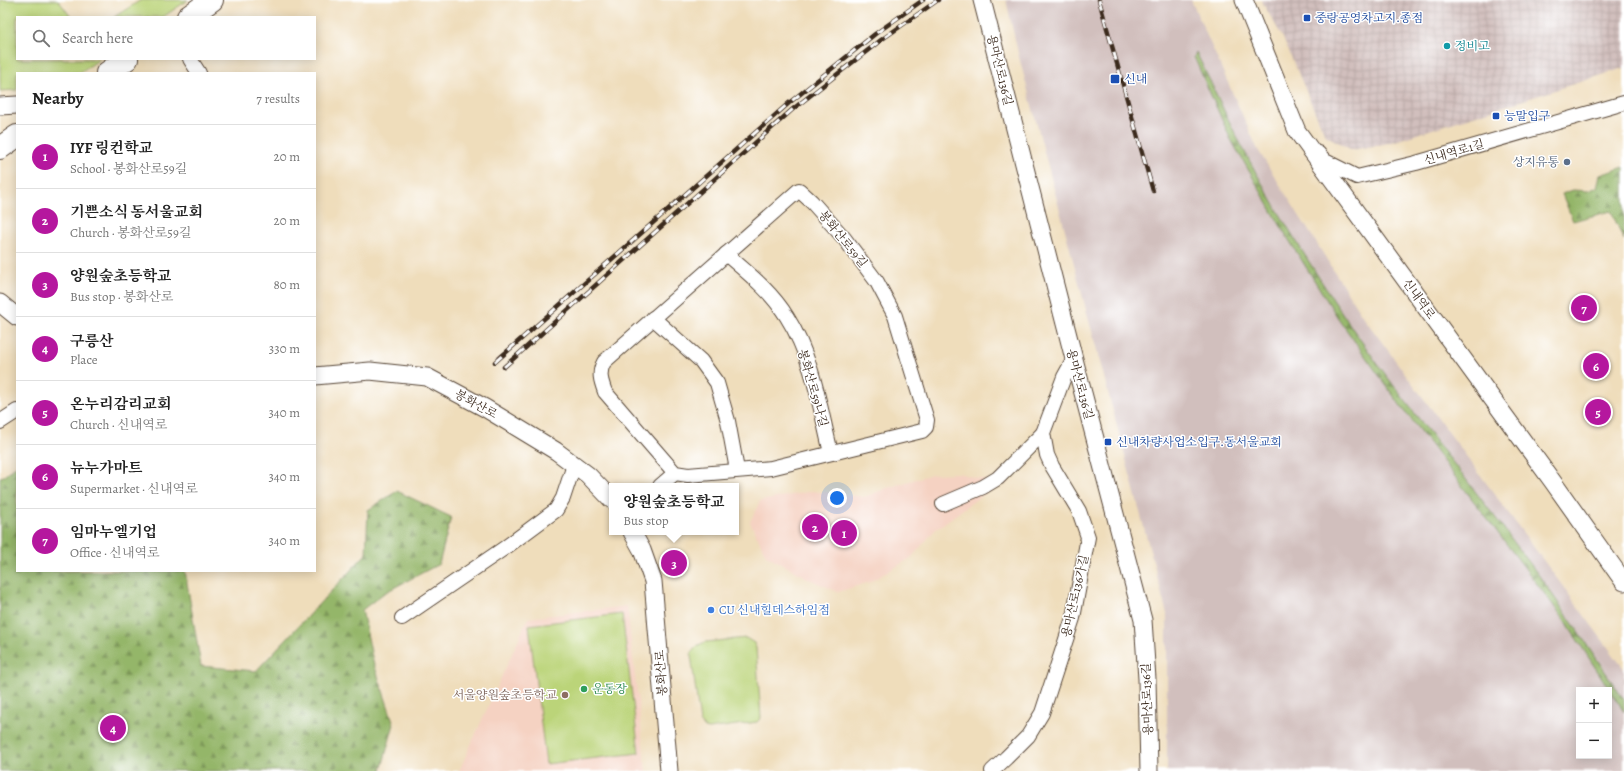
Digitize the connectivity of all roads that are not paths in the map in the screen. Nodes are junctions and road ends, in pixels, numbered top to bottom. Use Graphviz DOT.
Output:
graph roads {
  1 [pos="212,0"];
  2 [pos="982,0"];
  3 [pos="1244,0"];
  4 [pos="189,16"];
  5 [pos="126,60"];
  6 [pos="191,60"];
  7 [pos="108,72"];
  8 [pos="198,72"];
  9 [pos="1624,103"];
  10 [pos="16,105"];
  11 [pos="0,106"];
  12 [pos="1297,131"];
  13 [pos="16,137"];
  14 [pos="0,148"];
  15 [pos="726,254"];
  16 [pos="0,303"];
  17 [pos="16,315"];
  18 [pos="653,318"];
  19 [pos="1074,359"];
  20 [pos="316,376"];
  21 [pos="16,412"];
  22 [pos="0,422"];
  23 [pos="1043,433"];
  24 [pos="831,453"];
  25 [pos="574,465"];
  26 [pos="737,470"];
  27 [pos="675,473"];
  28 [pos="663,483"];
  29 [pos="609,497"];
  30 [pos="943,504"];
  31 [pos="634,535"];
  32 [pos="1624,582"];
  33 [pos="402,618"];
  34 [pos="669,771"];
  35 [pos="992,771"];
  36 [pos="1150,771"];
  1 -- 4 [label="main road"];
  2 -- 19 [label="street, 용마산로136길"];
  3 -- 12 [label="street, 신내역로"];
  5 -- 7 [label="main road"];
  6 -- 8 [label="street"];
  9 -- 12 [label="street, 신내역로1길"];
  10 -- 11 [label="street"];
  12 -- 32 [label="street, 신내역로"];
  13 -- 14 [label="main road"];
  15 -- 18 [label="street, 봉화산로59길"];
  15 -- 24 [label="street, 봉화산로59나길"];
  15 -- 24 [label="street, 봉화산로59길"];
  16 -- 17 [label="street"];
  18 -- 26 [label="street"];
  18 -- 27 [label="street, 봉화산로59길"];
  19 -- 23 [label="street"];
  19 -- 36 [label="street, 용마산로136길"];
  20 -- 25 [label="street, 봉화산로"];
  21 -- 22 [label="street"];
  23 -- 30 [label="street"];
  23 -- 35 [label="street, 용마산로136가길"];
  24 -- 26 [label="street, 봉화산로59길"];
  25 -- 29 [label="street, 봉화산로"];
  25 -- 33 [label="street"];
  26 -- 27 [label="street, 봉화산로59길"];
  27 -- 28 [label="street"];
  31 -- 34 [label="street, 봉화산로"];
}
